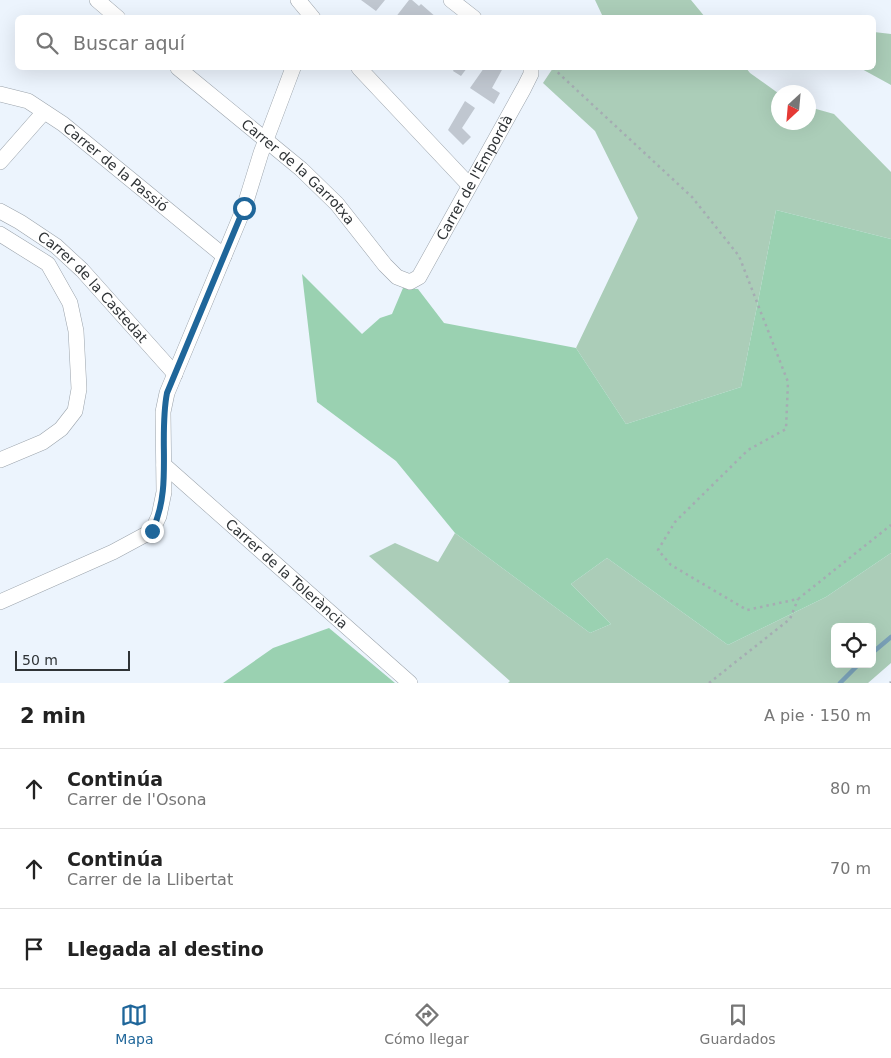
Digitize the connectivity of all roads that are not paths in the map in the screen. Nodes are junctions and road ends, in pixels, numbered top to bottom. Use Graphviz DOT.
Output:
graph roads {
  1 [pos="97,0"];
  2 [pos="298,0"];
  3 [pos="317,0"];
  4 [pos="450,0"];
  5 [pos="114,15"];
  6 [pos="310,15"];
  7 [pos="313,15"];
  8 [pos="470,15"];
  9 [pos="180,70"];
  10 [pos="292,70"];
  11 [pos="362,70"];
  12 [pos="531,70"];
  13 [pos="0,94"];
  14 [pos="44,112"];
  15 [pos="266,142"];
  16 [pos="0,162"];
  17 [pos="469,185"];
  18 [pos="0,211"];
  19 [pos="0,234"];
  20 [pos="224,256"];
  21 [pos="410,282"];
  22 [pos="175,374"];
  23 [pos="2,454"];
  24 [pos="164,465"];
  25 [pos="0,602"];
  26 [pos="410,683"];
  1 -- 5 [label="street"];
  2 -- 6 [label="street"];
  3 -- 7 [label="street"];
  4 -- 8 [label="street"];
  9 -- 15 [label="street, Carrer de la Garrotxa"];
  10 -- 15 [label="street"];
  11 -- 17 [label="street"];
  12 -- 17 [label="street, Carrer de l'Empordà"];
  13 -- 14 [label="street, Carrer de la Passió"];
  14 -- 16 [label="street"];
  14 -- 20 [label="street, Carrer de la Passió"];
  15 -- 20 [label="street"];
  15 -- 21 [label="street, Carrer de la Garrotxa"];
  17 -- 21 [label="street, Carrer de l'Empordà"];
  18 -- 22 [label="street, Carrer de la Castedat"];
  19 -- 23 [label="street"];
  20 -- 22 [label="street"];
  22 -- 24 [label="street"];
  24 -- 25 [label="street"];
  24 -- 26 [label="street, Carrer de la Tolerància"];
}
